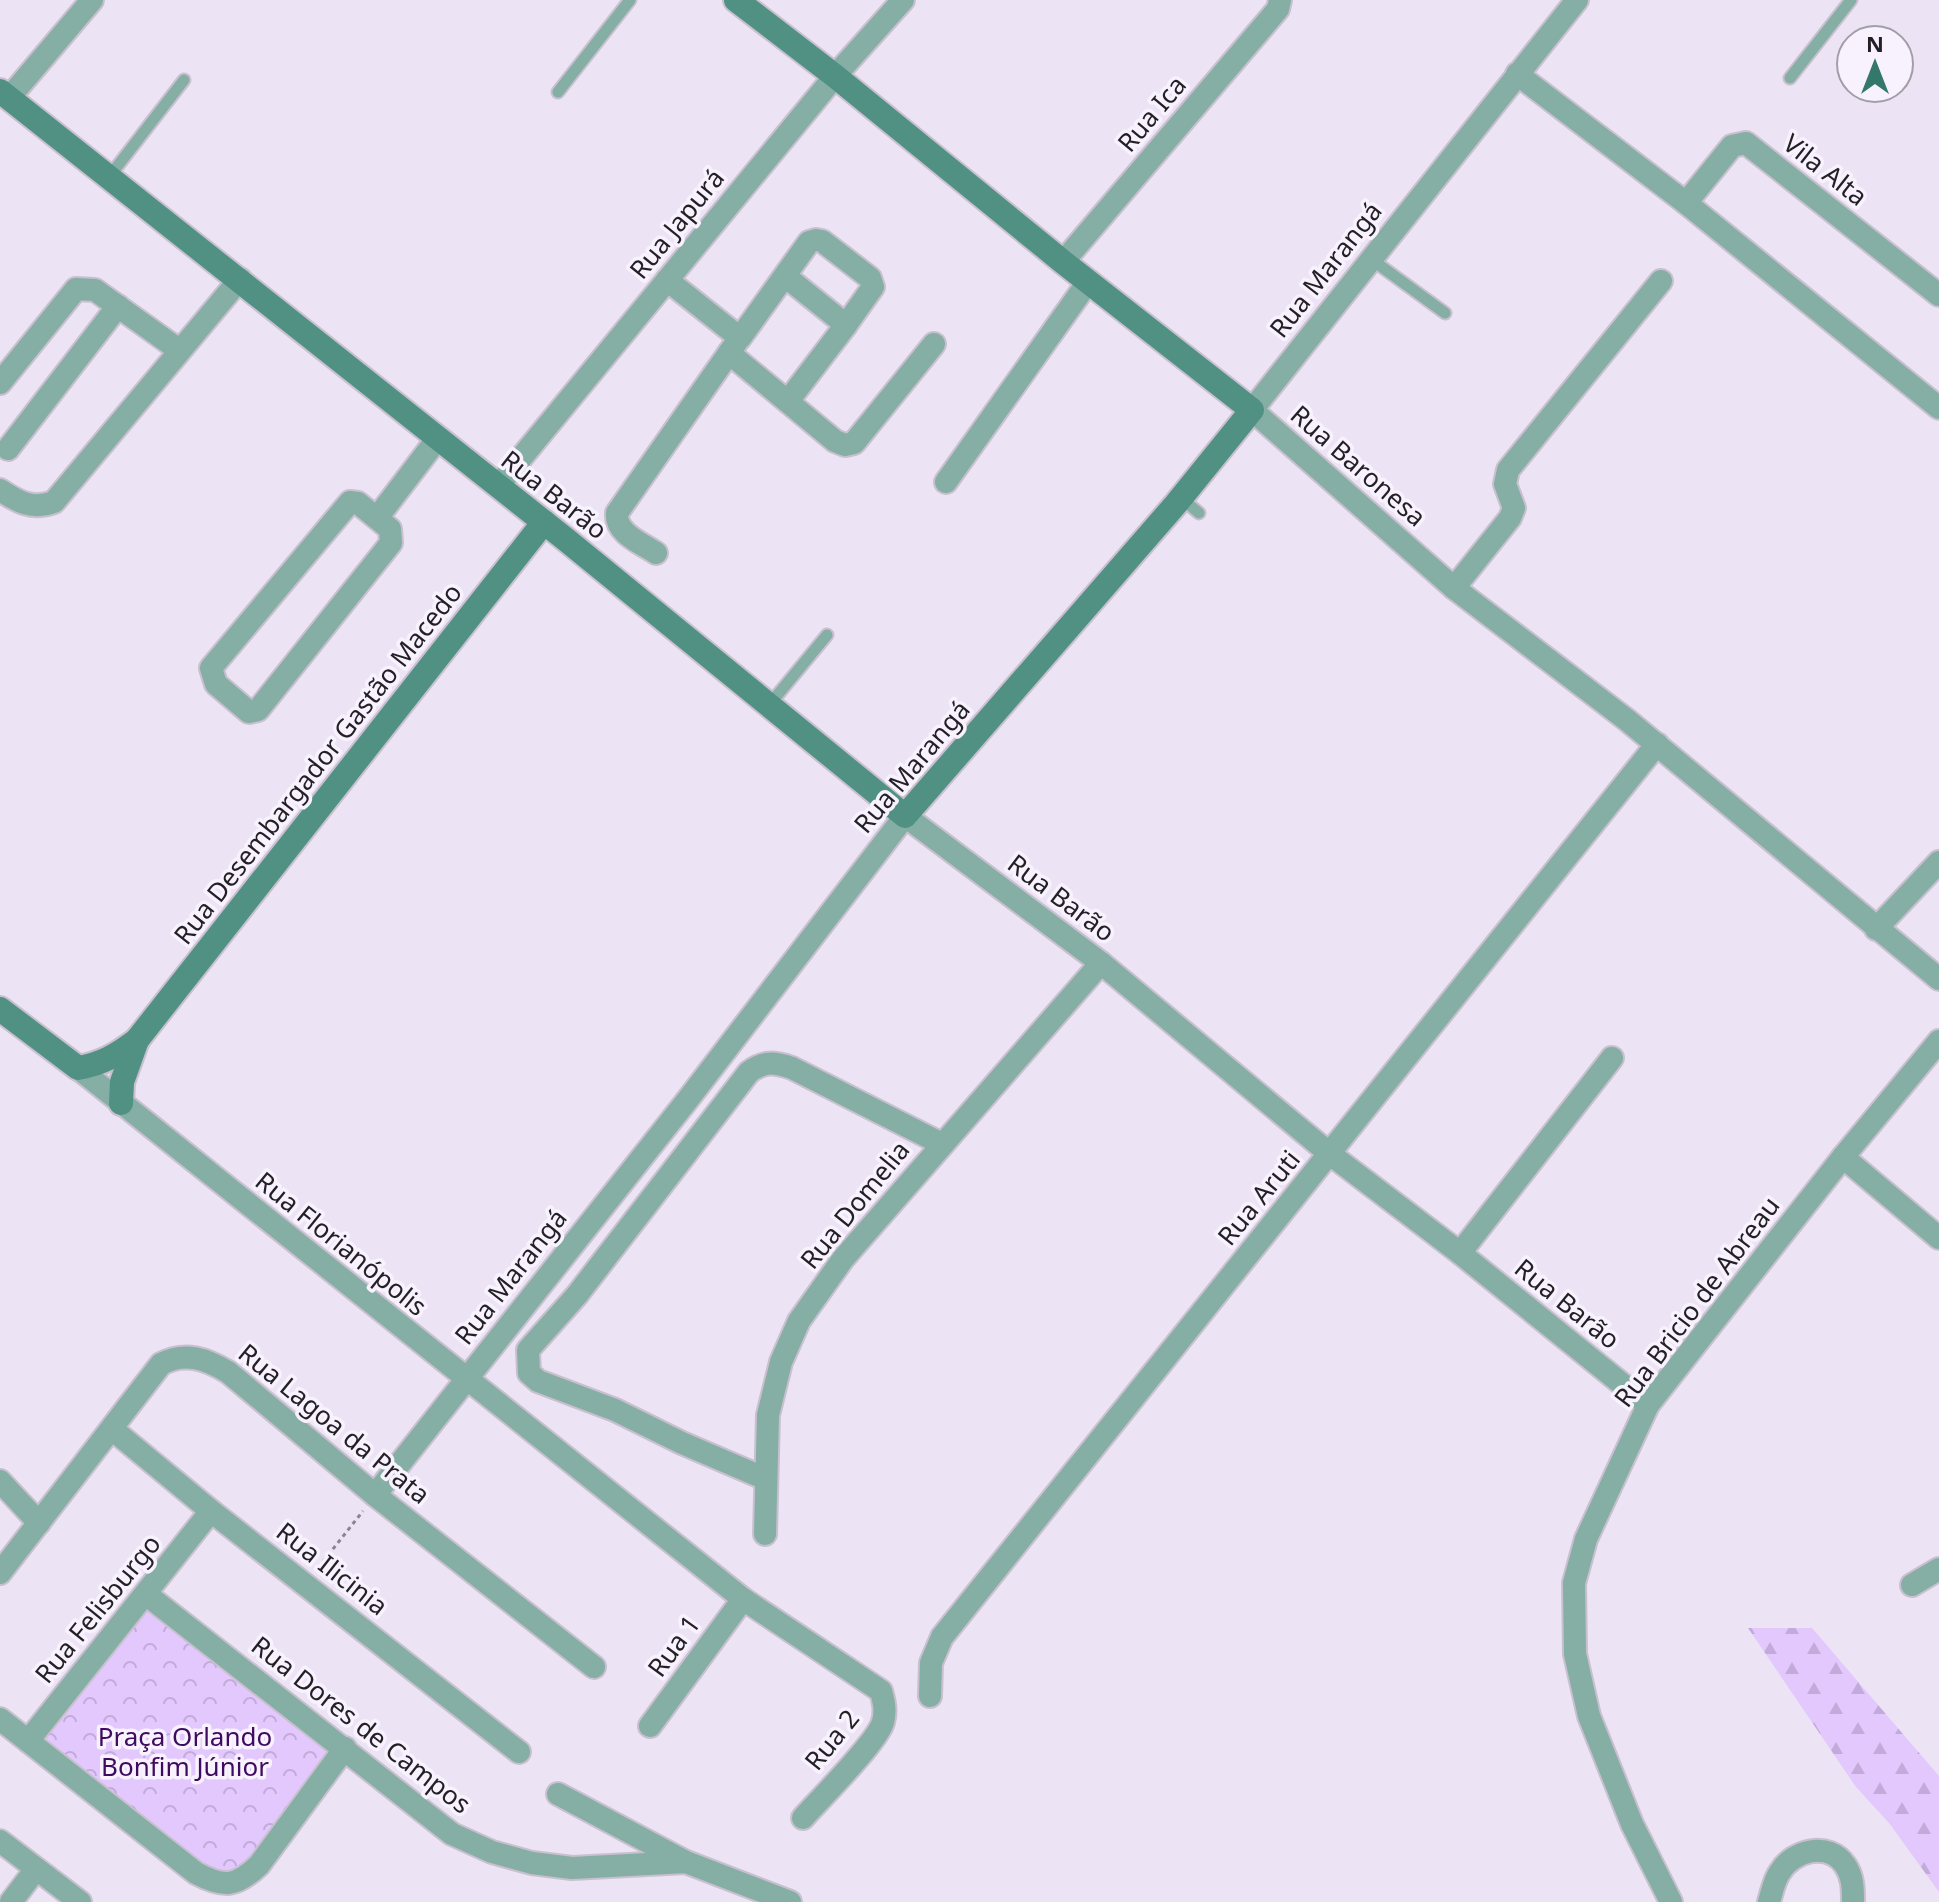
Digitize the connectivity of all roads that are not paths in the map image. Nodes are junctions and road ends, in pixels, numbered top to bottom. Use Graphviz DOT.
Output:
graph roads {
  1 [pos="92,0"];
  2 [pos="630,0"];
  3 [pos="736,0"];
  4 [pos="903,0"];
  5 [pos="1280,0"];
  6 [pos="1577,0"];
  7 [pos="1851,0"];
  8 [pos="1517,74"];
  9 [pos="835,76"];
  10 [pos="1790,78"];
  11 [pos="184,80"];
  12 [pos="558,92"];
  13 [pos="5,95"];
  14 [pos="109,177"];
  15 [pos="1686,203"];
  16 [pos="1371,259"];
  17 [pos="1063,262"];
  18 [pos="785,276"];
  19 [pos="240,279"];
  20 [pos="667,280"];
  21 [pos="1661,281"];
  22 [pos="1088,282"];
  23 [pos="1939,295"];
  24 [pos="118,306"];
  25 [pos="1445,313"];
  26 [pos="846,325"];
  27 [pos="934,344"];
  28 [pos="735,345"];
  29 [pos="179,350"];
  30 [pos="0,383"];
  31 [pos="788,401"];
  32 [pos="1939,408"];
  33 [pos="1252,410"];
  34 [pos="438,438"];
  35 [pos="8,449"];
  36 [pos="946,482"];
  37 [pos="498,486"];
  38 [pos="0,490"];
  39 [pos="377,518"];
  40 [pos="544,522"];
  41 [pos="656,553"];
  42 [pos="1454,588"];
  43 [pos="827,635"];
  44 [pos="770,704"];
  45 [pos="1657,744"];
  46 [pos="905,816"];
  47 [pos="1939,862"];
  48 [pos="1876,929"];
  49 [pos="1101,963"];
  50 [pos="1939,979"];
  51 [pos="0,1009"];
  52 [pos="137,1040"];
  53 [pos="1939,1041"];
  54 [pos="1612,1058"];
  55 [pos="78,1068"];
  56 [pos="121,1103"];
  57 [pos="942,1144"];
  58 [pos="1330,1154"];
  59 [pos="1843,1157"];
  60 [pos="1939,1238"];
  61 [pos="1460,1253"];
  62 [pos="466,1380"];
  63 [pos="1648,1405"];
  64 [pos="112,1429"];
  65 [pos="766,1479"];
  66 [pos="0,1481"];
  67 [pos="375,1495"];
  68 [pos="211,1511"];
  69 [pos="39,1523"];
  70 [pos="765,1534"];
  71 [pos="1939,1569"];
  72 [pos="0,1573"];
  73 [pos="1912,1585"];
  74 [pos="147,1595"];
  75 [pos="743,1599"];
  76 [pos="594,1667"];
  77 [pos="881,1691"];
  78 [pos="930,1696"];
  79 [pos="0,1719"];
  80 [pos="650,1726"];
  81 [pos="28,1741"];
  82 [pos="345,1748"];
  83 [pos="519,1752"];
  84 [pos="558,1794"];
  85 [pos="803,1818"];
  86 [pos="0,1841"];
  87 [pos="686,1862"];
  88 [pos="36,1869"];
  89 [pos="11,1902"];
  90 [pos="80,1902"];
  91 [pos="790,1902"];
  92 [pos="1671,1902"];
  93 [pos="1769,1902"];
  94 [pos="1853,1902"];
  1 -- 13 [label="street"];
  2 -- 12 [label="lane"];
  3 -- 9 [label="street, Rua Baronesa"];
  4 -- 9 [label="street, Rua Japurá"];
  5 -- 17 [label="street, Rua Ica"];
  6 -- 8 [label="street, Rua Marangá"];
  7 -- 10 [label="lane"];
  8 -- 15 [label="street"];
  8 -- 16 [label="street, Rua Marangá"];
  9 -- 17 [label="street, Rua Baronesa"];
  9 -- 20 [label="street, Rua Japurá"];
  11 -- 14 [label="lane"];
  13 -- 14 [label="street, Rua Barão"];
  14 -- 19 [label="street, Rua Barão"];
  15 -- 23 [label="street, Vila Alta"];
  15 -- 32 [label="street"];
  16 -- 25 [label="lane"];
  16 -- 33 [label="street, Rua Marangá"];
  17 -- 22 [label="street, Rua Baronesa"];
  18 -- 26 [label="street"];
  18 -- 26 [label="street"];
  18 -- 28 [label="street"];
  19 -- 29 [label="street"];
  19 -- 34 [label="street, Rua Barão"];
  20 -- 28 [label="street"];
  20 -- 37 [label="street, Rua Japurá"];
  21 -- 42 [label="street"];
  22 -- 33 [label="street, Rua Baronesa"];
  22 -- 36 [label="street"];
  24 -- 29 [label="street"];
  24 -- 30 [label="street"];
  24 -- 35 [label="street"];
  26 -- 31 [label="street"];
  27 -- 31 [label="street"];
  28 -- 31 [label="street"];
  28 -- 41 [label="street"];
  29 -- 38 [label="street"];
  33 -- 42 [label="street, Rua Baronesa"];
  33 -- 46 [label="street, Rua Marangá"];
  34 -- 37 [label="street, Rua Barão"];
  34 -- 39 [label="street"];
  37 -- 40 [label="street, Rua Barão"];
  39 -- 39 [label="street"];
  40 -- 44 [label="street, Rua Barão"];
  40 -- 52 [label="street, Rua Desembargador Gastão Macedo"];
  42 -- 45 [label="street, Rua Baronesa"];
  43 -- 44 [label="lane"];
  44 -- 46 [label="street, Rua Barão"];
  45 -- 48 [label="street, Rua Baronesa"];
  45 -- 58 [label="street, Rua Aruti"];
  46 -- 49 [label="street, Rua Barão"];
  46 -- 62 [label="street, Rua Marangá"];
  47 -- 48 [label="street"];
  48 -- 50 [label="street, Rua Baronesa"];
  49 -- 57 [label="street, Rua Domelia"];
  49 -- 58 [label="street, Rua Barão"];
  51 -- 55 [label="street, Rua Florianópolis"];
  52 -- 55 [label="street, Rua Desembargador Gastão Macedo"];
  52 -- 56 [label="street, Rua Desembargador Gastão Macedo"];
  53 -- 59 [label="street, Rua Bricio de Abreau"];
  54 -- 61 [label="street"];
  55 -- 56 [label="street, Rua Florianópolis"];
  56 -- 62 [label="street, Rua Florianópolis"];
  57 -- 65 [label="street, Rua Domelia"];
  57 -- 65 [label="street"];
  58 -- 61 [label="street, Rua Barão"];
  58 -- 78 [label="street, Rua Aruti"];
  59 -- 60 [label="street"];
  59 -- 63 [label="street, Rua Bricio de Abreau"];
  61 -- 63 [label="street, Rua Barão"];
  62 -- 67 [label="street, Rua Marangá"];
  62 -- 75 [label="street, Rua Florianópolis"];
  63 -- 92 [label="street, Rua Bricio de Abreau"];
  64 -- 67 [label="street, Rua Lagoa da Prata"];
  64 -- 68 [label="street, Rua Ilicinia"];
  64 -- 69 [label="street, Rua Lagoa da Prata"];
  65 -- 70 [label="street, Rua Domelia"];
  66 -- 69 [label="street"];
  67 -- 76 [label="street, Rua Lagoa da Prata"];
  68 -- 74 [label="street, Rua Felisburgo"];
  68 -- 83 [label="street, Rua Ilicinia"];
  69 -- 72 [label="street, Rua Lagoa da Prata"];
  71 -- 73 [label="street"];
  74 -- 81 [label="street, Rua Felisburgo"];
  74 -- 82 [label="street, Rua Dores de Campos"];
  75 -- 77 [label="street, Rua Florianópolis"];
  75 -- 80 [label="street, Rua 1"];
  77 -- 85 [label="street, Rua 2"];
  79 -- 81 [label="street"];
  81 -- 82 [label="street"];
  82 -- 87 [label="street, Rua Dores de Campos"];
  84 -- 87 [label="street"];
  86 -- 88 [label="street"];
  87 -- 91 [label="street, Rua Dores de Campos"];
  88 -- 89 [label="street"];
  88 -- 90 [label="street"];
  93 -- 94 [label="street"];
}
